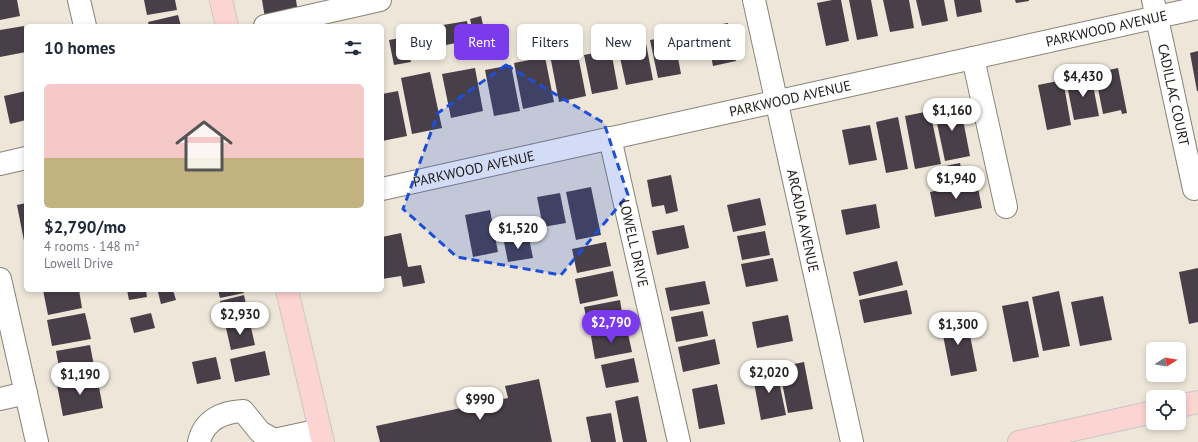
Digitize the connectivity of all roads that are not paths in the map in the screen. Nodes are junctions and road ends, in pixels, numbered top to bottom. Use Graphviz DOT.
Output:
graph roads {
  1 [pos="79,0"];
  2 [pos="221,0"];
  3 [pos="380,0"];
  4 [pos="754,0"];
  5 [pos="1155,8"];
  6 [pos="1198,8"];
  7 [pos="85,24"];
  8 [pos="227,24"];
  9 [pos="274,24"];
  10 [pos="973,58"];
  11 [pos="777,101"];
  12 [pos="610,138"];
  13 [pos="24,158"];
  14 [pos="0,164"];
  15 [pos="384,189"];
  16 [pos="1194,189"];
  17 [pos="1006,207"];
  18 [pos="0,280"];
  19 [pos="287,292"];
  20 [pos="26,393"];
  21 [pos="0,399"];
  22 [pos="1198,402"];
  23 [pos="1186,405"];
  24 [pos="1146,414"];
  25 [pos="322,436"];
  26 [pos="1028,441"];
  27 [pos="37,442"];
  28 [pos="199,442"];
  29 [pos="679,442"];
  30 [pos="852,442"];
  1 -- 7 [label="street"];
  2 -- 8 [label="main road"];
  3 -- 9 [label="street"];
  4 -- 11 [label="street, ARCADIA AVENUE"];
  5 -- 6 [label="street, PARKWOOD AVENUE"];
  5 -- 10 [label="street, PARKWOOD AVENUE"];
  5 -- 16 [label="street, CADILLAC COURT"];
  10 -- 11 [label="street, PARKWOOD AVENUE"];
  10 -- 17 [label="street"];
  11 -- 12 [label="street, PARKWOOD AVENUE"];
  11 -- 30 [label="street, ARCADIA AVENUE"];
  12 -- 15 [label="street, PARKWOOD AVENUE"];
  12 -- 29 [label="street, LOWELL DRIVE"];
  13 -- 14 [label="street"];
  18 -- 20 [label="street"];
  19 -- 25 [label="main road"];
  20 -- 21 [label="street"];
  20 -- 27 [label="street"];
  22 -- 23 [label="main road"];
  24 -- 26 [label="main road"];
  25 -- 28 [label="street"];
}
